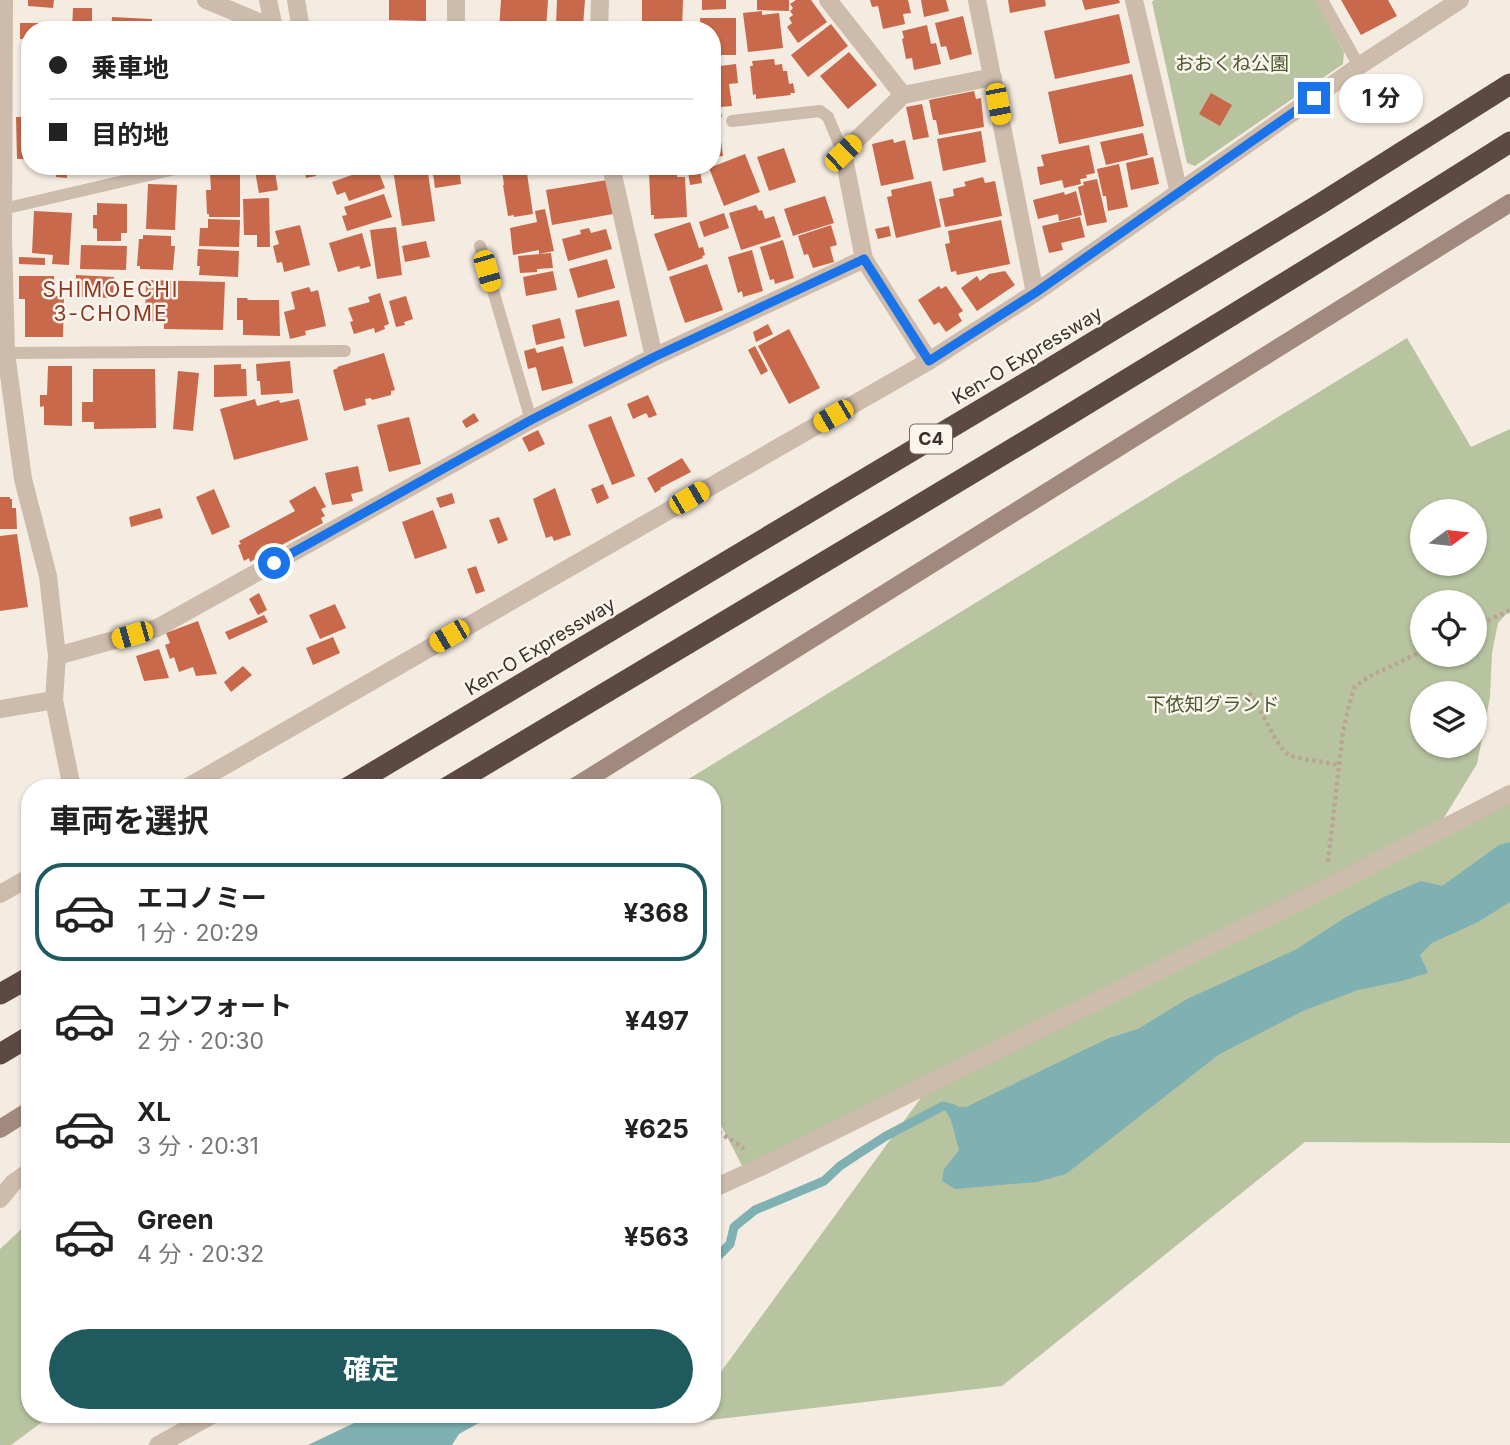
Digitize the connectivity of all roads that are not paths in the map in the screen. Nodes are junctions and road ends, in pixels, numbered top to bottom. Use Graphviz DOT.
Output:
graph roads {
  1 [pos="4,0"];
  2 [pos="206,0"];
  3 [pos="268,0"];
  4 [pos="296,0"];
  5 [pos="456,0"];
  6 [pos="600,0"];
  7 [pos="828,0"];
  8 [pos="977,0"];
  9 [pos="1134,0"];
  10 [pos="1322,0"];
  11 [pos="1460,0"];
  12 [pos="257,21"];
  13 [pos="274,21"];
  14 [pos="300,21"];
  15 [pos="456,21"];
  16 [pos="599,21"];
  17 [pos="1359,66"];
  18 [pos="993,77"];
  19 [pos="1510,84"];
  20 [pos="903,95"];
  21 [pos="732,121"];
  22 [pos="1510,142"];
  23 [pos="843,153"];
  24 [pos="149,175"];
  25 [pos="613,175"];
  26 [pos="1179,193"];
  27 [pos="1510,203"];
  28 [pos="3,209"];
  29 [pos="2,237"];
  30 [pos="480,246"];
  31 [pos="864,259"];
  32 [pos="1035,293"];
  33 [pos="345,351"];
  34 [pos="6,353"];
  35 [pos="654,357"];
  36 [pos="929,361"];
  37 [pos="531,420"];
  38 [pos="57,656"];
  39 [pos="54,700"];
  40 [pos="0,709"];
  41 [pos="70,779"];
  42 [pos="202,779"];
  43 [pos="362,779"];
  44 [pos="461,779"];
  45 [pos="587,779"];
  46 [pos="1510,794"];
  47 [pos="21,882"];
  48 [pos="0,894"];
  49 [pos="21,981"];
  50 [pos="0,994"];
  51 [pos="21,1041"];
  52 [pos="0,1054"];
  53 [pos="21,1116"];
  54 [pos="0,1129"];
  55 [pos="21,1177"];
  56 [pos="721,1185"];
  57 [pos="0,1199"];
  58 [pos="198,1423"];
  59 [pos="158,1445"];
  1 -- 28 [label="street"];
  2 -- 12 [label="street"];
  3 -- 13 [label="street"];
  4 -- 14 [label="street"];
  5 -- 15 [label="street"];
  6 -- 16 [label="street"];
  7 -- 20 [label="street"];
  8 -- 18 [label="street"];
  9 -- 26 [label="street"];
  10 -- 17 [label="lane"];
  11 -- 17 [label="street"];
  17 -- 26 [label="street"];
  18 -- 20 [label="street"];
  18 -- 32 [label="street"];
  19 -- 43 [label="highway, Ken-O Expressway / C4"];
  20 -- 23 [label="street"];
  21 -- 23 [label="lane"];
  22 -- 44 [label="highway, C4"];
  23 -- 31 [label="street"];
  24 -- 28 [label="lane"];
  25 -- 35 [label="street"];
  26 -- 32 [label="street"];
  27 -- 45 [label="street"];
  28 -- 29 [label="street"];
  29 -- 34 [label="street"];
  30 -- 37 [label="lane"];
  31 -- 35 [label="street"];
  31 -- 36 [label="street"];
  32 -- 36 [label="street"];
  33 -- 34 [label="lane"];
  34 -- 38 [label="street"];
  35 -- 37 [label="street"];
  36 -- 42 [label="street"];
  37 -- 38 [label="street"];
  38 -- 39 [label="street"];
  39 -- 40 [label="street"];
  39 -- 41 [label="street"];
  46 -- 56 [label="street"];
  47 -- 48 [label="street"];
  49 -- 50 [label="highway"];
  51 -- 52 [label="highway"];
  53 -- 54 [label="street"];
  55 -- 57 [label="street"];
  58 -- 59 [label="street"];
}
